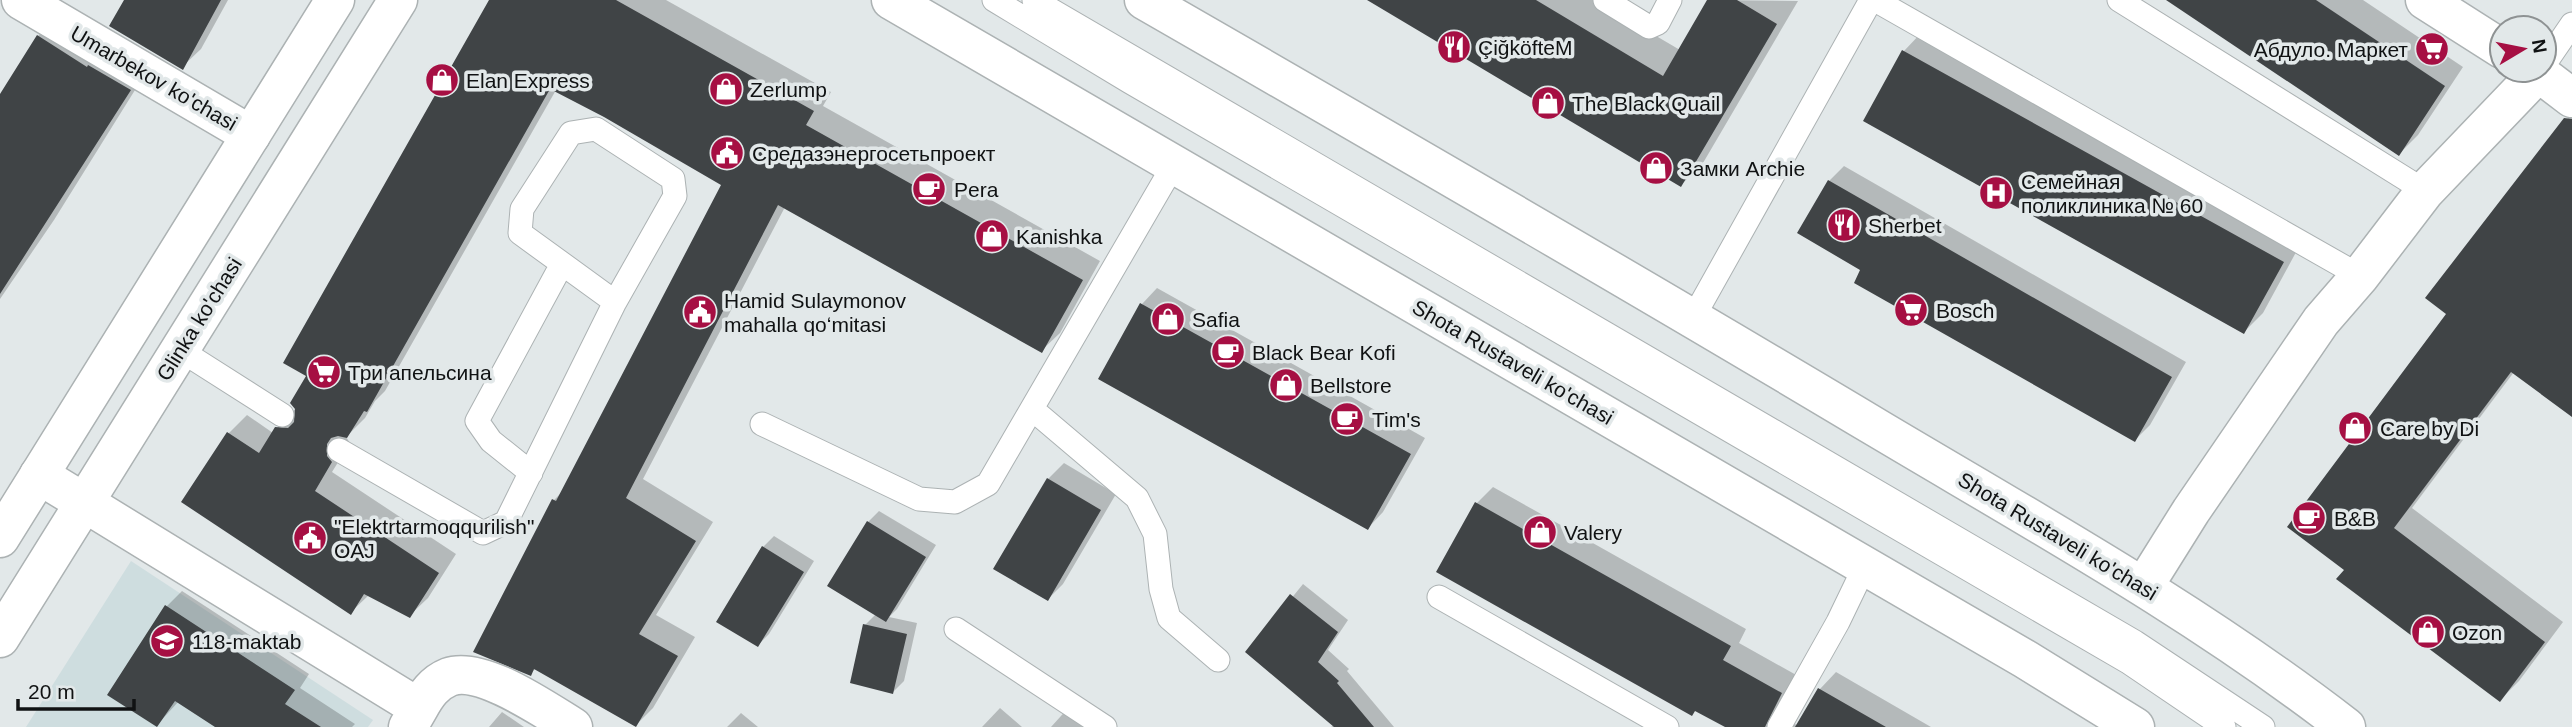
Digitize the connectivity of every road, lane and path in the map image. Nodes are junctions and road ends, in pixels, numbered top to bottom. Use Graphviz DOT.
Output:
graph roads {
  1 [pos="21,0"];
  2 [pos="335,0"];
  3 [pos="398,0"];
  4 [pos="891,0"];
  5 [pos="994,0"];
  6 [pos="1034,0"];
  7 [pos="1145,0"];
  8 [pos="1605,0"];
  9 [pos="1670,0"];
  10 [pos="1873,0"];
  11 [pos="2119,0"];
  12 [pos="2425,0"];
  13 [pos="2572,24"];
  14 [pos="2488,40"];
  15 [pos="2558,43"];
  16 [pos="2525,84"];
  17 [pos="2556,84"];
  18 [pos="2572,98"];
  19 [pos="251,135"];
  20 [pos="1173,166"];
  21 [pos="2425,191"];
  22 [pos="562,264"];
  23 [pos="2360,276"];
  24 [pos="615,302"];
  25 [pos="1693,318"];
  26 [pos="180,349"];
  27 [pos="1032,409"];
  28 [pos="282,415"];
  29 [pos="762,424"];
  30 [pos="340,450"];
  31 [pos="531,472"];
  32 [pos="39,475"];
  33 [pos="85,503"];
  34 [pos="0,538"];
  35 [pos="1865,566"];
  36 [pos="2144,586"];
  37 [pos="1439,597"];
  38 [pos="956,629"];
  39 [pos="0,638"];
  40 [pos="1218,660"];
  41 [pos="414,717"];
  42 [pos="573,727"];
  43 [pos="1105,727"];
  44 [pos="1667,727"];
  45 [pos="1779,727"];
  46 [pos="2135,727"];
  47 [pos="2224,727"];
  48 [pos="2263,727"];
  49 [pos="2346,727"];
  1 -- 19 [label="main road, Umarbekov ko'chasi"];
  2 -- 19 [label="main road"];
  3 -- 26 [label="main road, Glinka ko'chasi"];
  4 -- 20 [label="main road, Shota Rustaveli ko'chasi"];
  5 -- 47 [label="lane"];
  6 -- 48 [label="lane"];
  7 -- 25 [label="main road, Shota Rustaveli ko'chasi"];
  8 -- 9 [label="lane"];
  10 -- 23 [label="lane"];
  10 -- 25 [label="lane"];
  11 -- 21 [label="lane"];
  12 -- 14 [label="main road"];
  13 -- 15 [label="lane"];
  16 -- 21 [label="main road"];
  17 -- 18 [label="main road"];
  19 -- 32 [label="main road"];
  20 -- 27 [label="lane"];
  20 -- 35 [label="main road, Shota Rustaveli ko'chasi"];
  21 -- 23 [label="main road"];
  22 -- 24 [label="lane"];
  22 -- 24 [label="lane"];
  22 -- 31 [label="lane"];
  23 -- 36 [label="main road"];
  24 -- 31 [label="lane"];
  25 -- 36 [label="main road, Shota Rustaveli ko'chasi"];
  26 -- 28 [label="lane"];
  26 -- 33 [label="main road, Glinka ko'chasi"];
  27 -- 29 [label="lane"];
  27 -- 40 [label="lane"];
  30 -- 31 [label="lane"];
  32 -- 33 [label="main road"];
  32 -- 34 [label="main road"];
  33 -- 39 [label="main road, Glinka ko'chasi"];
  33 -- 41 [label="main road"];
  35 -- 45 [label="lane"];
  35 -- 46 [label="main road, Shota Rustaveli ko'chasi"];
  36 -- 49 [label="main road, Shota Rustaveli ko'chasi"];
  37 -- 44 [label="lane"];
  38 -- 43 [label="lane"];
  41 -- 42 [label="main road"];
}
